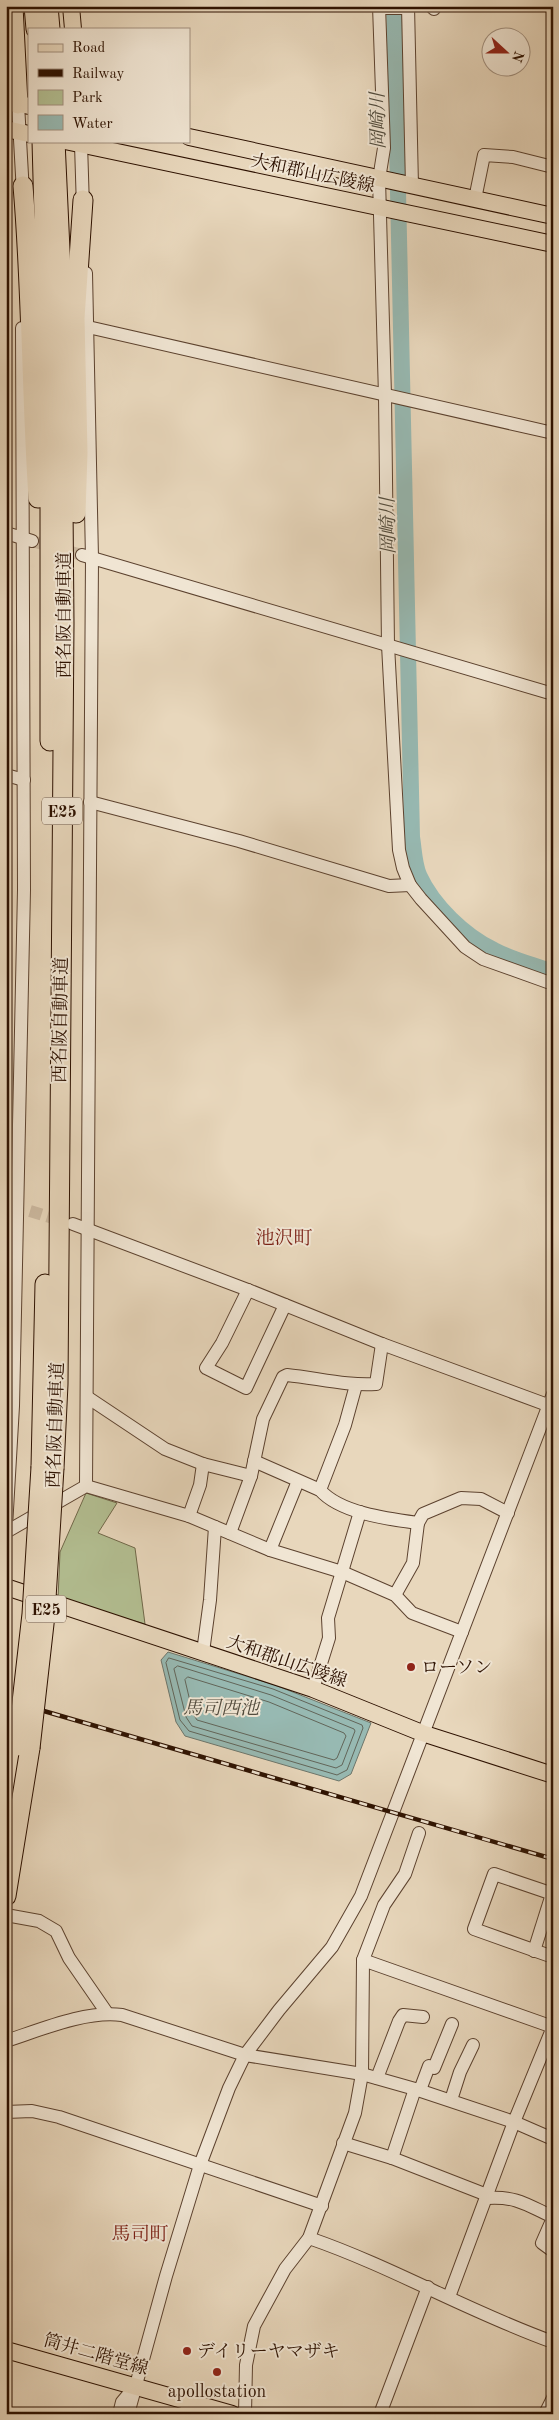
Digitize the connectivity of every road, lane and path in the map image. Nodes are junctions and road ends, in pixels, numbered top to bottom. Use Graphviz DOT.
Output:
graph roads {
  1 [pos="13,6"];
  2 [pos="34,6"];
  3 [pos="49,6"];
  4 [pos="71,6"];
  5 [pos="380,7"];
  6 [pos="408,7"];
  7 [pos="45,28"];
  8 [pos="73,28"];
  9 [pos="18,104"];
  10 [pos="18,132"];
  11 [pos="190,137"];
  12 [pos="60,145"];
  13 [pos="553,167"];
  14 [pos="382,179"];
  15 [pos="23,186"];
  16 [pos="410,186"];
  17 [pos="475,199"];
  18 [pos="82,200"];
  19 [pos="382,208"];
  20 [pos="553,216"];
  21 [pos="553,244"];
  22 [pos="88,328"];
  23 [pos="387,396"];
  24 [pos="553,433"];
  25 [pos="6,534"];
  26 [pos="28,540"];
  27 [pos="87,556"];
  28 [pos="391,646"];
  29 [pos="50,651"];
  30 [pos="553,694"];
  31 [pos="63,774"];
  32 [pos="6,775"];
  33 [pos="24,780"];
  34 [pos="90,802"];
  35 [pos="410,885"];
  36 [pos="553,984"];
  37 [pos="73,1224"];
  38 [pos="87,1228"];
  39 [pos="11,1283"];
  40 [pos="248,1290"];
  41 [pos="285,1305"];
  42 [pos="382,1344"];
  43 [pos="356,1385"];
  44 [pos="87,1398"];
  45 [pos="551,1402"];
  46 [pos="10,1404"];
  47 [pos="254,1461"];
  48 [pos="203,1464"];
  49 [pos="48,1468"];
  50 [pos="9,1475"];
  51 [pos="251,1476"];
  52 [pos="298,1481"];
  53 [pos="86,1486"];
  54 [pos="320,1490"];
  55 [pos="360,1512"];
  56 [pos="508,1513"];
  57 [pos="189,1516"];
  58 [pos="418,1523"];
  59 [pos="6,1527"];
  60 [pos="216,1527"];
  61 [pos="6,1532"];
  62 [pos="230,1533"];
  63 [pos="270,1550"];
  64 [pos="342,1572"];
  65 [pos="6,1587"];
  66 [pos="395,1595"];
  67 [pos="462,1632"];
  68 [pos="203,1652"];
  69 [pos="312,1689"];
  70 [pos="422,1732"];
  71 [pos="24,1747"];
  72 [pos="553,1775"];
  73 [pos="6,1825"];
  74 [pos="419,1833"];
  75 [pos="552,1894"];
  76 [pos="6,1896"];
  77 [pos="6,1915"];
  78 [pos="534,1951"];
  79 [pos="553,1957"];
  80 [pos="363,1960"];
  81 [pos="107,2013"];
  82 [pos="423,2017"];
  83 [pos="452,2024"];
  84 [pos="553,2027"];
  85 [pos="6,2041"];
  86 [pos="474,2045"];
  87 [pos="245,2055"];
  88 [pos="362,2074"];
  89 [pos="377,2078"];
  90 [pos="418,2090"];
  91 [pos="451,2100"];
  92 [pos="6,2112"];
  93 [pos="514,2122"];
  94 [pos="553,2139"];
  95 [pos="343,2143"];
  96 [pos="392,2158"];
  97 [pos="200,2165"];
  98 [pos="487,2196"];
  99 [pos="322,2206"];
  100 [pos="553,2218"];
  101 [pos="309,2238"];
  102 [pos="553,2251"];
  103 [pos="428,2288"];
  104 [pos="449,2297"];
  105 [pos="553,2342"];
  106 [pos="6,2350"];
  107 [pos="135,2386"];
  108 [pos="553,2398"];
  109 [pos="119,2414"];
  110 [pos="128,2414"];
  111 [pos="232,2414"];
  112 [pos="245,2414"];
  113 [pos="380,2414"];
  114 [pos="545,2414"];
  1 -- 9 [label="highway"];
  2 -- 7 [label="highway"];
  3 -- 7 [label="highway"];
  4 -- 8 [label="main road"];
  5 -- 6 [label="street"];
  5 -- 14 [label="street"];
  6 -- 16 [label="street"];
  9 -- 10 [label="street"];
  10 -- 15 [label="street"];
  11 -- 14 [label="main road, 大和郡山広陵線"];
  12 -- 18 [label="street"];
  12 -- 19 [label="main road, 大和郡山広陵線"];
  12 -- 29 [label="highway, 西名阪自動車道 / E25"];
  12 -- 31 [label="highway, 西名阪自動車道 / E25"];
  13 -- 17 [label="street"];
  14 -- 16 [label="main road, 大和郡山広陵線"];
  14 -- 19 [label="street"];
  15 -- 26 [label="street"];
  15 -- 29 [label="highway"];
  16 -- 17 [label="main road, 大和郡山広陵線"];
  17 -- 20 [label="main road, 大和郡山広陵線"];
  18 -- 22 [label="street"];
  18 -- 31 [label="highway"];
  19 -- 21 [label="main road, 大和郡山広陵線"];
  19 -- 23 [label="street"];
  22 -- 23 [label="street"];
  22 -- 27 [label="street"];
  23 -- 24 [label="street"];
  23 -- 28 [label="street"];
  25 -- 26 [label="street"];
  26 -- 33 [label="street"];
  27 -- 28 [label="street"];
  27 -- 34 [label="street"];
  28 -- 30 [label="street"];
  28 -- 35 [label="street"];
  29 -- 49 [label="highway, 西名阪自動車道 / E25"];
  31 -- 49 [label="highway, 西名阪自動車道 / E25"];
  32 -- 33 [label="street"];
  33 -- 39 [label="street"];
  34 -- 35 [label="street"];
  34 -- 38 [label="street"];
  35 -- 36 [label="street"];
  37 -- 38 [label="street"];
  38 -- 40 [label="street"];
  38 -- 44 [label="street"];
  39 -- 46 [label="street"];
  40 -- 41 [label="street"];
  40 -- 41 [label="street"];
  41 -- 42 [label="street"];
  42 -- 43 [label="street"];
  42 -- 45 [label="street"];
  43 -- 47 [label="street"];
  43 -- 54 [label="street"];
  44 -- 48 [label="street"];
  44 -- 53 [label="street"];
  45 -- 56 [label="street"];
  46 -- 50 [label="street"];
  47 -- 51 [label="street"];
  47 -- 52 [label="street"];
  48 -- 51 [label="street"];
  48 -- 57 [label="street"];
  49 -- 71 [label="highway, 西名阪自動車道 / E25, bridge"];
  50 -- 59 [label="street"];
  51 -- 62 [label="street"];
  52 -- 54 [label="street"];
  52 -- 63 [label="street"];
  53 -- 57 [label="street"];
  53 -- 61 [label="street"];
  54 -- 55 [label="street"];
  55 -- 58 [label="street"];
  55 -- 64 [label="street"];
  56 -- 58 [label="street"];
  56 -- 67 [label="street"];
  57 -- 60 [label="street"];
  58 -- 66 [label="street"];
  60 -- 62 [label="street"];
  60 -- 68 [label="street"];
  62 -- 63 [label="street"];
  63 -- 64 [label="street"];
  64 -- 66 [label="street"];
  64 -- 69 [label="street"];
  65 -- 68 [label="main road, 大和郡山広陵線"];
  66 -- 67 [label="street"];
  67 -- 70 [label="street"];
  68 -- 69 [label="main road, 大和郡山広陵線"];
  69 -- 70 [label="main road, 大和郡山広陵線"];
  70 -- 72 [label="main road, 大和郡山広陵線"];
  70 -- 87 [label="street"];
  71 -- 73 [label="highway, 西名阪自動車道 / E25"];
  71 -- 76 [label="highway, 西名阪自動車道 / E25"];
  74 -- 80 [label="street"];
  75 -- 78 [label="street"];
  75 -- 78 [label="street"];
  77 -- 81 [label="street"];
  78 -- 79 [label="street"];
  80 -- 84 [label="street"];
  80 -- 88 [label="street"];
  81 -- 85 [label="street"];
  81 -- 87 [label="street"];
  82 -- 89 [label="street"];
  83 -- 90 [label="street"];
  84 -- 93 [label="street"];
  86 -- 91 [label="street"];
  87 -- 88 [label="street"];
  87 -- 97 [label="street"];
  88 -- 89 [label="street"];
  88 -- 95 [label="street"];
  89 -- 90 [label="street"];
  90 -- 91 [label="street"];
  90 -- 96 [label="street"];
  91 -- 93 [label="street"];
  92 -- 97 [label="street"];
  93 -- 94 [label="street"];
  93 -- 98 [label="street"];
  95 -- 96 [label="street"];
  95 -- 99 [label="street"];
  96 -- 98 [label="street"];
  97 -- 99 [label="street"];
  97 -- 107 [label="street"];
  98 -- 100 [label="street"];
  98 -- 104 [label="street"];
  99 -- 101 [label="street"];
  100 -- 102 [label="street"];
  101 -- 103 [label="street"];
  101 -- 112 [label="street"];
  103 -- 104 [label="street"];
  103 -- 113 [label="street"];
  104 -- 105 [label="street"];
  106 -- 107 [label="main road, 筒井二階堂線"];
  107 -- 109 [label="street"];
  107 -- 110 [label="street"];
  107 -- 111 [label="main road, 筒井二階堂線"];
  108 -- 114 [label="street"];
}
